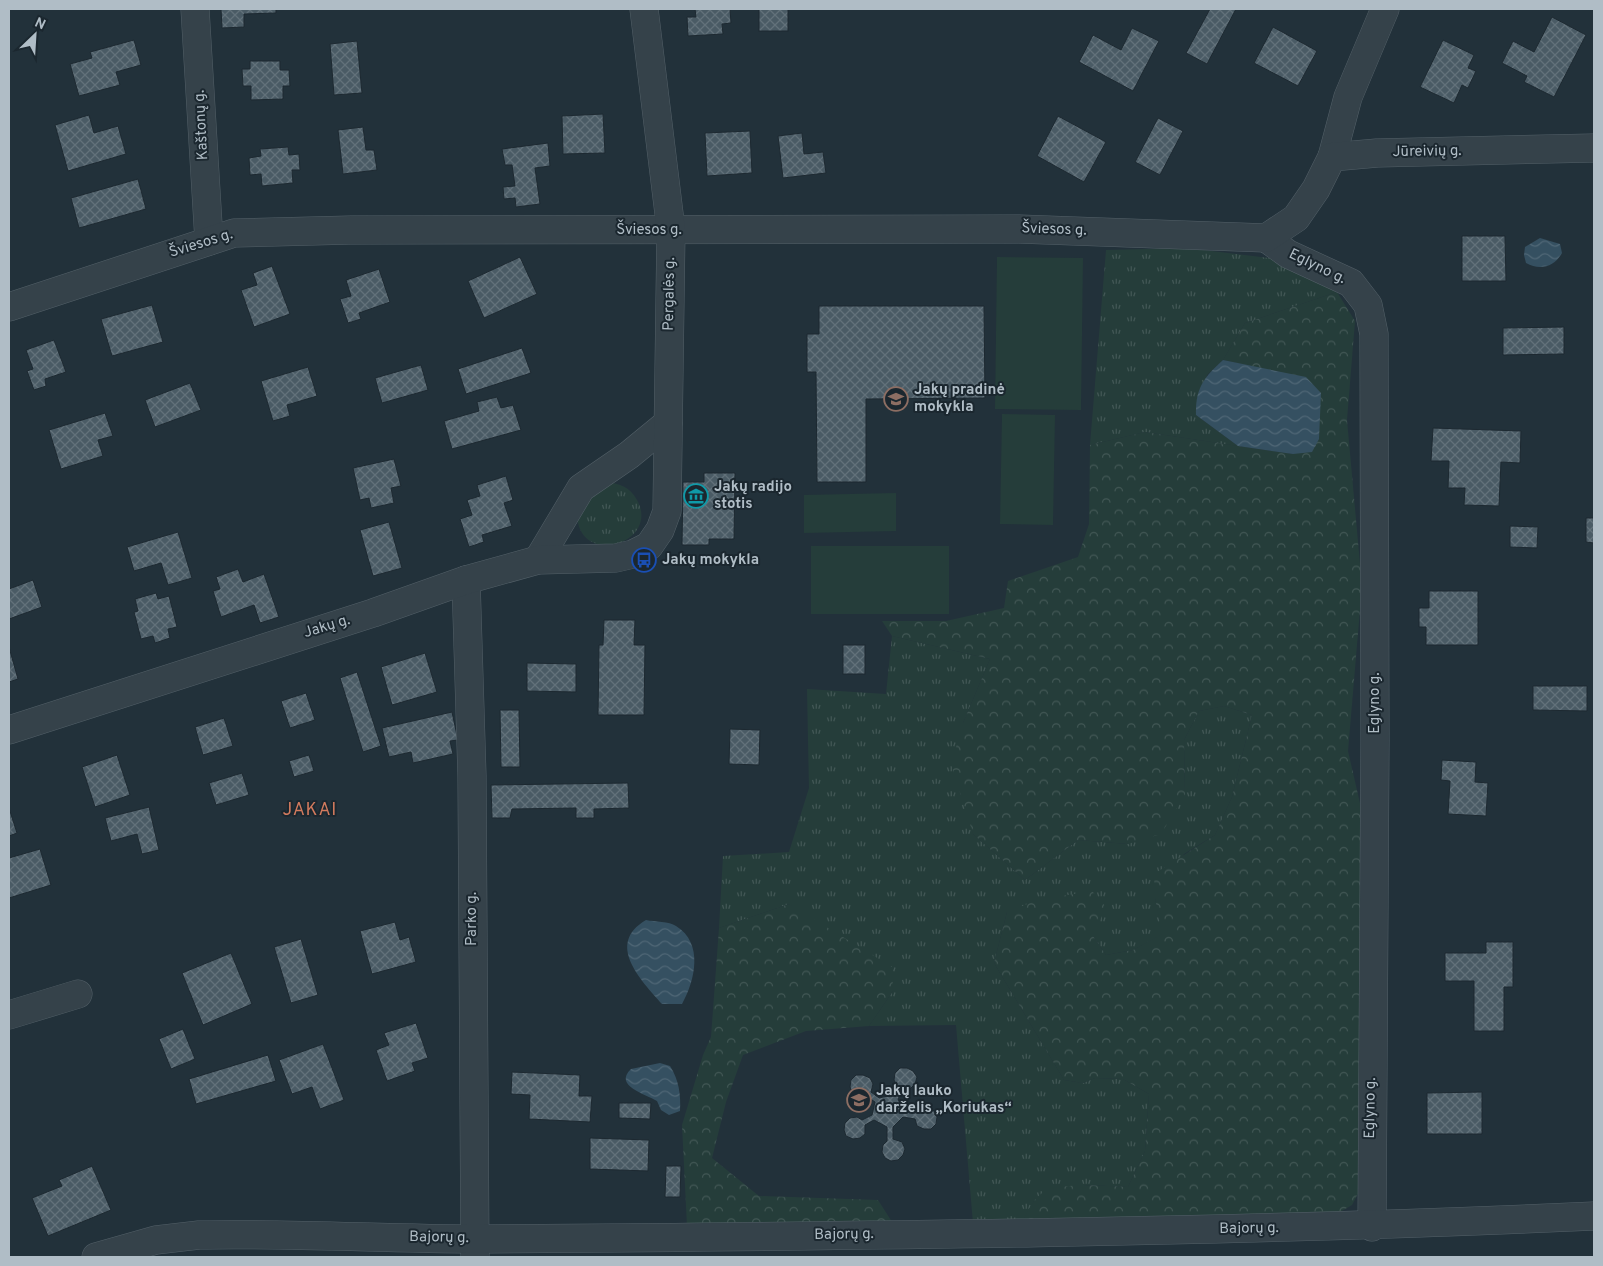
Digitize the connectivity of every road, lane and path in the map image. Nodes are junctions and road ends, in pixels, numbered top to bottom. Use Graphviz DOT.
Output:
graph roads {
  1 [pos="195,9"];
  2 [pos="644,9"];
  3 [pos="1385,9"];
  4 [pos="1594,148"];
  5 [pos="1332,156"];
  6 [pos="671,230"];
  7 [pos="1266,238"];
  8 [pos="210,240"];
  9 [pos="9,307"];
  10 [pos="668,423"];
  11 [pos="649,546"];
  12 [pos="538,560"];
  13 [pos="466,580"];
  14 [pos="9,730"];
  15 [pos="78,994"];
  16 [pos="9,1015"];
  17 [pos="1594,1216"];
  18 [pos="1372,1227"];
  19 [pos="475,1248"];
  20 [pos="96,1257"];
  1 -- 8 [label="street, Kaštonų g."];
  2 -- 6 [label="street, Pergalės g."];
  3 -- 5 [label="street"];
  4 -- 5 [label="street, Jūreivių g."];
  5 -- 7 [label="street"];
  6 -- 7 [label="street, Šviesos g."];
  6 -- 8 [label="street, Šviesos g."];
  6 -- 10 [label="street, Pergalės g."];
  7 -- 18 [label="street, Eglyno g."];
  8 -- 9 [label="street, Šviesos g."];
  10 -- 11 [label="street, Pergalės g."];
  10 -- 12 [label="street"];
  11 -- 12 [label="street, Jakų g."];
  12 -- 13 [label="street, Jakų g."];
  13 -- 14 [label="street, Jakų g."];
  13 -- 19 [label="street, Parko g."];
  15 -- 16 [label="street"];
  17 -- 18 [label="street, Bajorų g."];
  18 -- 19 [label="street, Bajorų g."];
  19 -- 20 [label="street, Bajorų g."];
}
